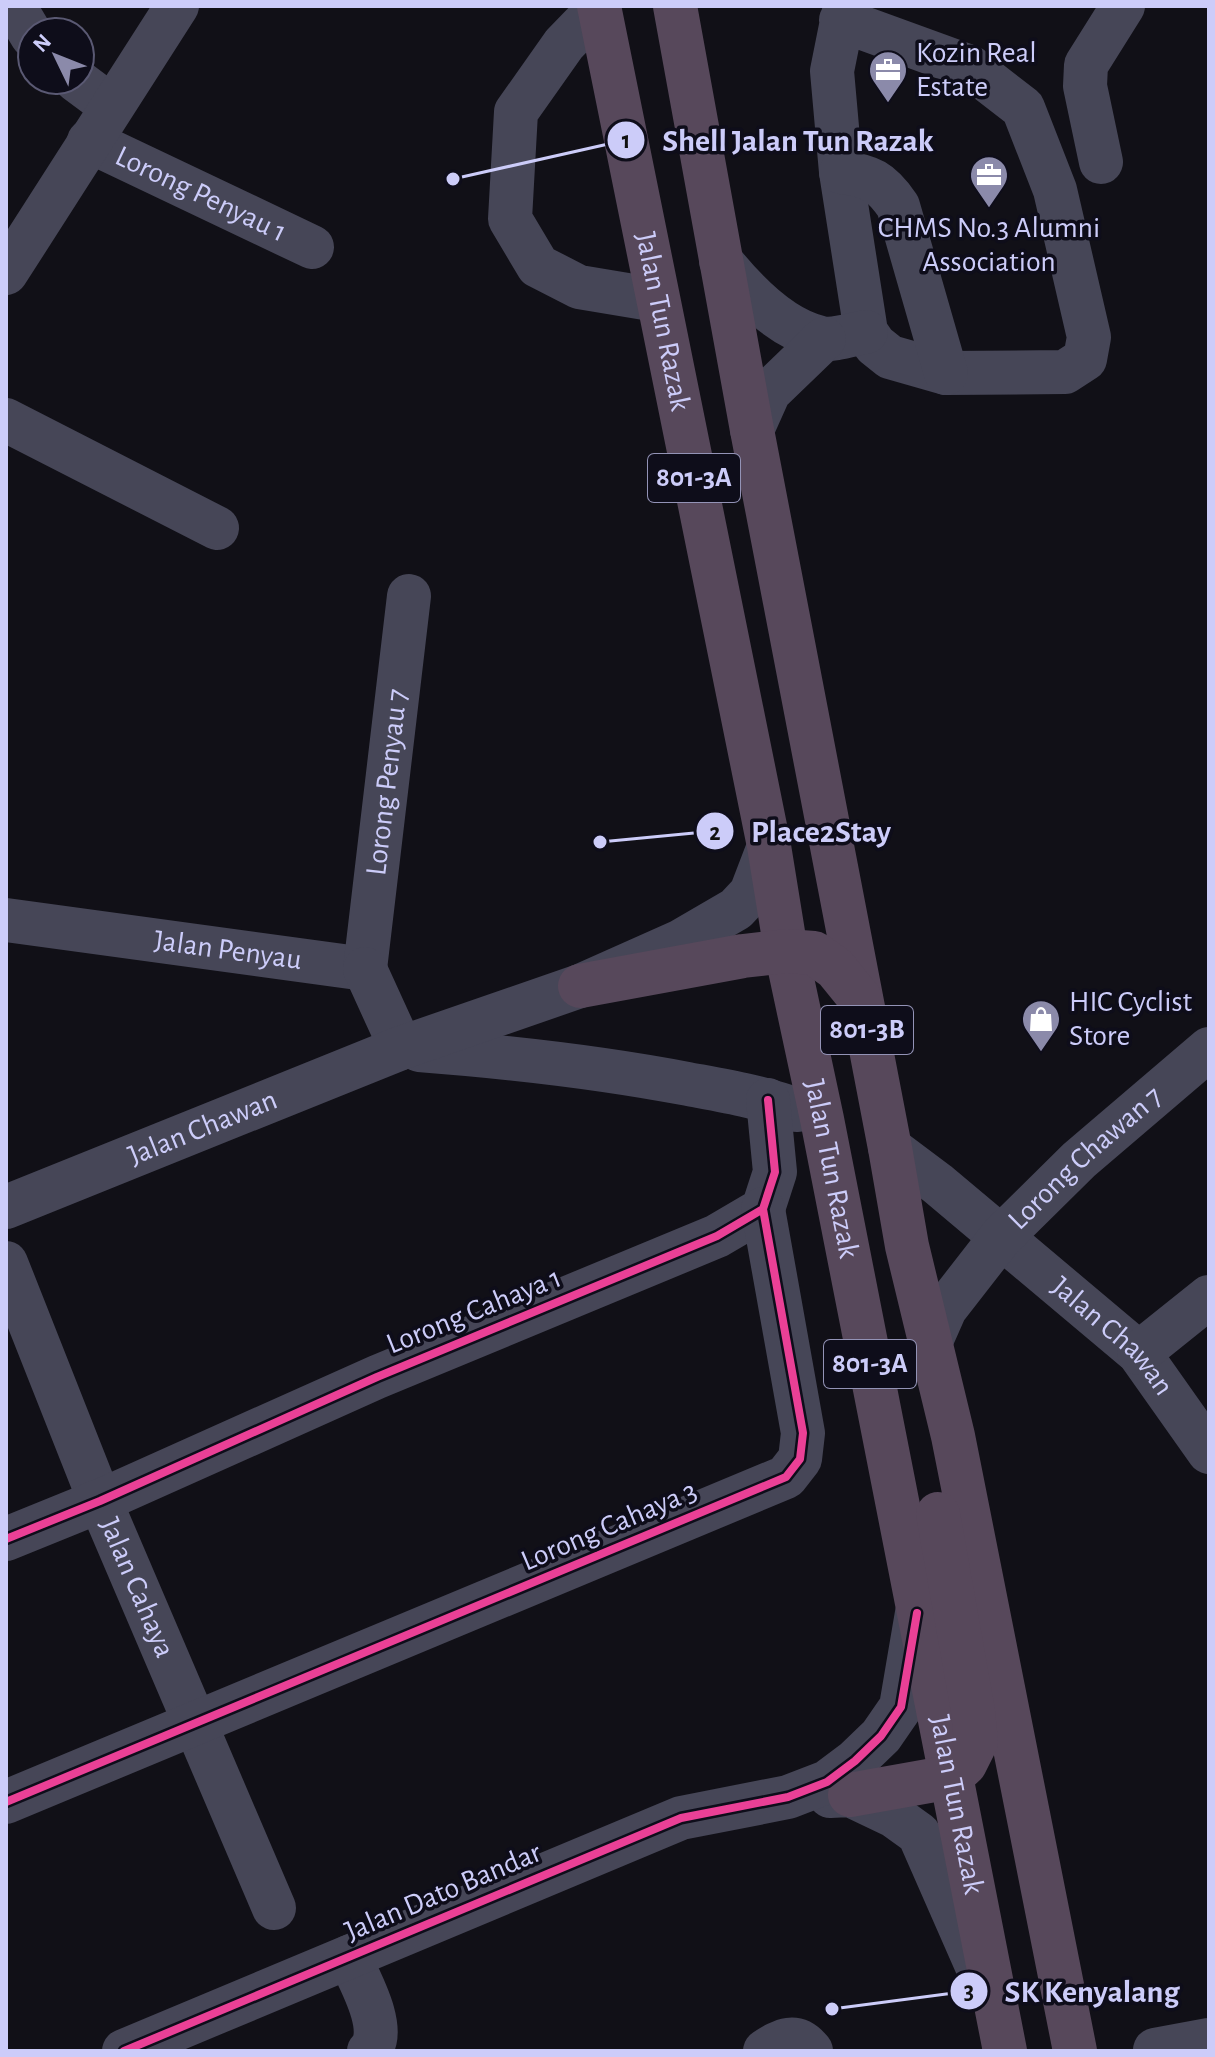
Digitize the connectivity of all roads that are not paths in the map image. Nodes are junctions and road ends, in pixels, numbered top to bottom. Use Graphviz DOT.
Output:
graph roads {
  1 [pos="177,6"];
  2 [pos="675,6"];
  3 [pos="1123,6"];
  4 [pos="599,7"];
  5 [pos="843,13"];
  6 [pos="85,96"];
  7 [pos="100,123"];
  8 [pos="1101,162"];
  9 [pos="841,172"];
  10 [pos="312,247"];
  11 [pos="721,261"];
  12 [pos="6,273"];
  13 [pos="657,300"];
  14 [pos="845,336"];
  15 [pos="946,373"];
  16 [pos="6,420"];
  17 [pos="752,430"];
  18 [pos="217,528"];
  19 [pos="409,596"];
  20 [pos="769,846"];
  21 [pos="6,920"];
  22 [pos="786,951"];
  23 [pos="365,969"];
  24 [pos="563,992"];
  25 [pos="861,1000"];
  26 [pos="401,1048"];
  27 [pos="1209,1049"];
  28 [pos="549,1062"];
  29 [pos="768,1100"];
  30 [pos="822,1119"];
  31 [pos="890,1148"];
  32 [pos="6,1207"];
  33 [pos="763,1209"];
  34 [pos="1001,1237"];
  35 [pos="907,1246"];
  36 [pos="6,1263"];
  37 [pos="1209,1297"];
  38 [pos="930,1343"];
  39 [pos="1139,1353"];
  40 [pos="1209,1452"];
  41 [pos="100,1501"];
  42 [pos="6,1539"];
  43 [pos="917,1613"];
  44 [pos="195,1725"];
  45 [pos="951,1777"];
  46 [pos="850,1795"];
  47 [pos="788,1797"];
  48 [pos="6,1802"];
  49 [pos="274,1908"];
  50 [pos="349,1957"];
  51 [pos="1002,2033"];
  52 [pos="1209,2040"];
  53 [pos="145,2047"];
  54 [pos="1155,2050"];
  55 [pos="369,2051"];
  56 [pos="765,2051"];
  57 [pos="811,2051"];
  58 [pos="1075,2051"];
  1 -- 7 [label="street"];
  2 -- 11 [label="highway, Jalan Tun Razak / 801-3B"];
  3 -- 8 [label="street"];
  4 -- 13 [label="highway, Jalan Tun Razak / 801-3A"];
  4 -- 13 [label="street"];
  5 -- 9 [label="street"];
  5 -- 15 [label="street"];
  6 -- 7 [label="street, Lorong Penyau 1"];
  7 -- 10 [label="street, Lorong Penyau 1"];
  7 -- 12 [label="street"];
  9 -- 14 [label="street"];
  9 -- 15 [label="street"];
  11 -- 14 [label="street"];
  11 -- 17 [label="highway, Jalan Tun Razak / 801-3B"];
  13 -- 20 [label="highway, Jalan Tun Razak / 801-3A"];
  14 -- 15 [label="street"];
  14 -- 17 [label="street"];
  16 -- 18 [label="street"];
  17 -- 25 [label="highway, Jalan Tun Razak / 801-3B"];
  19 -- 23 [label="street, Lorong Penyau 7"];
  20 -- 22 [label="highway, Jalan Tun Razak / 801-3A"];
  20 -- 24 [label="street"];
  21 -- 23 [label="street, Jalan Penyau"];
  22 -- 24 [label="highway"];
  22 -- 25 [label="highway"];
  22 -- 30 [label="highway, Jalan Tun Razak / 801-3A"];
  23 -- 26 [label="street"];
  24 -- 26 [label="street, Jalan Chawan"];
  24 -- 28 [label="street"];
  25 -- 31 [label="highway, Jalan Tun Razak / 801-3B"];
  26 -- 28 [label="street"];
  26 -- 32 [label="street, Jalan Chawan"];
  27 -- 34 [label="street, Lorong Chawan 7"];
  28 -- 29 [label="street"];
  29 -- 30 [label="street"];
  29 -- 33 [label="street"];
  30 -- 43 [label="highway, Jalan Tun Razak / 801-3A"];
  31 -- 34 [label="street, Jalan Chawan"];
  31 -- 35 [label="highway, Jalan Tun Razak / 801-3B"];
  33 -- 41 [label="street, Lorong Cahaya 1"];
  33 -- 44 [label="street, Lorong Cahaya 3"];
  34 -- 38 [label="street, Lorong Chawan 7"];
  34 -- 39 [label="street, Jalan Chawan"];
  35 -- 38 [label="highway, Jalan Tun Razak / 801-3B"];
  35 -- 45 [label="highway"];
  36 -- 41 [label="street, Jalan Cahaya"];
  37 -- 39 [label="street"];
  38 -- 58 [label="highway, Jalan Tun Razak / 801-3B"];
  39 -- 40 [label="street, Jalan Chawan"];
  41 -- 42 [label="street, Lorong Cahaya 1"];
  41 -- 44 [label="street, Jalan Cahaya"];
  43 -- 45 [label="highway, Jalan Tun Razak / 801-3A"];
  43 -- 47 [label="street"];
  44 -- 48 [label="street, Lorong Cahaya 3"];
  44 -- 49 [label="street, Jalan Cahaya"];
  45 -- 46 [label="highway"];
  45 -- 51 [label="highway, Jalan Tun Razak / 801-3A"];
  46 -- 47 [label="street"];
  46 -- 51 [label="street"];
  47 -- 50 [label="street, Jalan Dato Bandar"];
  50 -- 53 [label="street, Jalan Dato Bandar"];
  50 -- 55 [label="street"];
  52 -- 54 [label="street"];
  56 -- 57 [label="street"];
}
